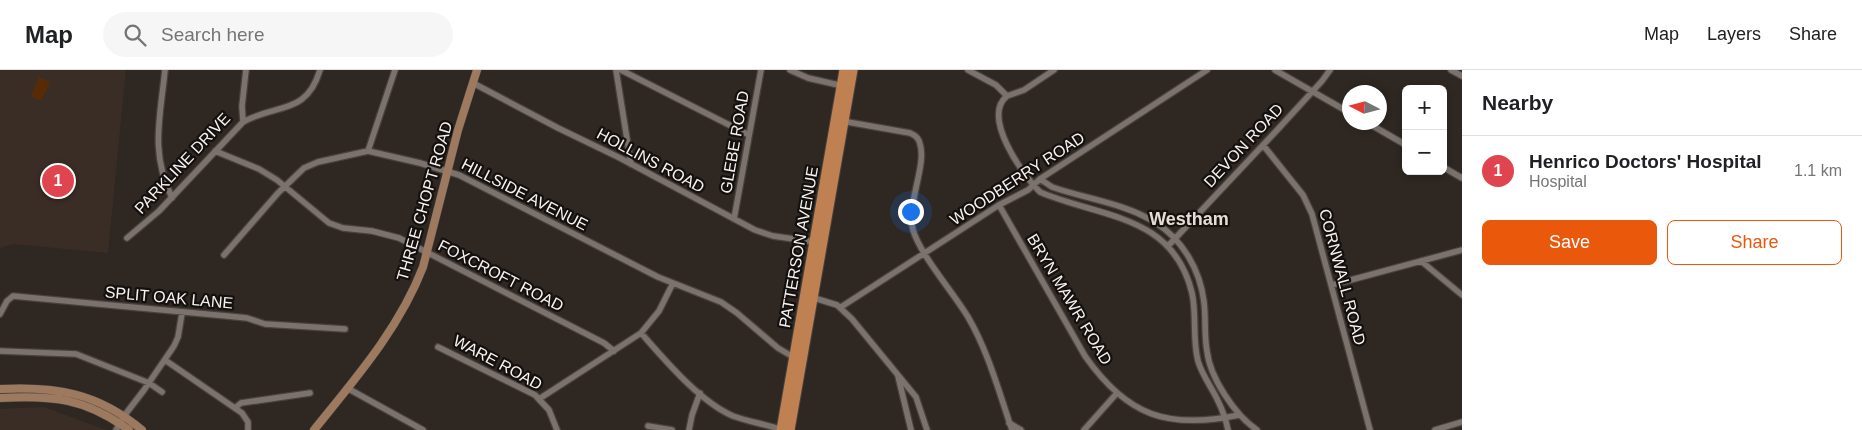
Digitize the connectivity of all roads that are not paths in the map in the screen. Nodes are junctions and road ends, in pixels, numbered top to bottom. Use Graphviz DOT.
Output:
graph roads {
  1 [pos="165,70"];
  2 [pos="246,70"];
  3 [pos="320,70"];
  4 [pos="395,70"];
  5 [pos="477,70"];
  6 [pos="616,70"];
  7 [pos="621,70"];
  8 [pos="761,70"];
  9 [pos="790,70"];
  10 [pos="844,70"];
  11 [pos="853,70"];
  12 [pos="968,70"];
  13 [pos="1054,70"];
  14 [pos="1207,70"];
  15 [pos="1275,70"];
  16 [pos="1330,70"];
  17 [pos="1451,70"];
  18 [pos="1462,76"];
  19 [pos="473,83"];
  20 [pos="846,86"];
  21 [pos="1312,92"];
  22 [pos="1007,96"];
  23 [pos="1342,109"];
  24 [pos="840,121"];
  25 [pos="243,122"];
  26 [pos="1380,130"];
  27 [pos="749,135"];
  28 [pos="1402,143"];
  29 [pos="1263,145"];
  30 [pos="215,151"];
  31 [pos="368,151"];
  32 [pos="631,164"];
  33 [pos="1447,169"];
  34 [pos="447,171"];
  35 [pos="1462,178"];
  36 [pos="1040,180"];
  37 [pos="1033,185"];
  38 [pos="285,186"];
  39 [pos="172,198"];
  40 [pos="1000,205"];
  41 [pos="734,218"];
  42 [pos="127,238"];
  43 [pos="1175,238"];
  44 [pos="818,242"];
  45 [pos="1168,246"];
  46 [pos="1462,250"];
  47 [pos="427,252"];
  48 [pos="925,254"];
  49 [pos="224,255"];
  50 [pos="1421,261"];
  51 [pos="673,283"];
  52 [pos="1332,285"];
  53 [pos="1462,295"];
  54 [pos="809,297"];
  55 [pos="841,307"];
  56 [pos="182,313"];
  57 [pos="0,314"];
  58 [pos="345,329"];
  59 [pos="641,333"];
  60 [pos="438,347"];
  61 [pos="0,351"];
  62 [pos="614,351"];
  63 [pos="798,359"];
  64 [pos="165,360"];
  65 [pos="898,376"];
  66 [pos="149,383"];
  67 [pos="347,388"];
  68 [pos="0,389"];
  69 [pos="162,392"];
  70 [pos="310,393"];
  71 [pos="1117,393"];
  72 [pos="700,394"];
  73 [pos="0,398"];
  74 [pos="539,399"];
  75 [pos="235,408"];
  76 [pos="1239,414"];
  77 [pos="1225,418"];
  78 [pos="1462,422"];
  79 [pos="120,423"];
  80 [pos="1009,423"];
  81 [pos="648,426"];
  82 [pos="129,430"];
  83 [pos="142,430"];
  84 [pos="248,430"];
  85 [pos="314,430"];
  86 [pos="423,430"];
  87 [pos="557,430"];
  88 [pos="672,430"];
  89 [pos="689,430"];
  90 [pos="783,430"];
  91 [pos="911,430"];
  92 [pos="927,430"];
  93 [pos="1012,430"];
  94 [pos="1021,430"];
  95 [pos="1084,430"];
  96 [pos="1228,430"];
  97 [pos="1256,430"];
  98 [pos="1370,430"];
  99 [pos="1435,430"];
  1 -- 39 [label="street"];
  2 -- 25 [label="street, PARKLINE DRIVE"];
  3 -- 25 [label="street"];
  4 -- 31 [label="street"];
  5 -- 19 [label="main road, THREE CHOPT ROAD"];
  6 -- 32 [label="street"];
  7 -- 27 [label="street"];
  8 -- 27 [label="street, GLEBE ROAD"];
  9 -- 20 [label="street"];
  10 -- 20 [label="main road, PATTERSON AVENUE"];
  11 -- 20 [label="main road, PATTERSON AVENUE"];
  12 -- 22 [label="street"];
  13 -- 22 [label="street"];
  14 -- 36 [label="street, WOODBERRY ROAD"];
  15 -- 21 [label="street"];
  16 -- 21 [label="street, DEVON ROAD"];
  17 -- 18 [label="street"];
  19 -- 32 [label="street, HOLLINS ROAD"];
  19 -- 34 [label="main road, THREE CHOPT ROAD"];
  20 -- 24 [label="main road, PATTERSON AVENUE"];
  21 -- 23 [label="street"];
  21 -- 29 [label="street, DEVON ROAD"];
  22 -- 37 [label="street"];
  24 -- 44 [label="main road, PATTERSON AVENUE"];
  24 -- 48 [label="street"];
  25 -- 30 [label="street, PARKLINE DRIVE"];
  26 -- 28 [label="street"];
  27 -- 41 [label="street, GLEBE ROAD"];
  29 -- 43 [label="street, DEVON ROAD"];
  29 -- 52 [label="street, CORNWALL ROAD"];
  30 -- 38 [label="street, FOXCROFT ROAD"];
  30 -- 39 [label="street, PARKLINE DRIVE"];
  31 -- 34 [label="street, HILLSIDE AVENUE"];
  31 -- 38 [label="street, HILLSIDE AVENUE"];
  32 -- 41 [label="street, HOLLINS ROAD"];
  33 -- 35 [label="street"];
  34 -- 47 [label="main road, THREE CHOPT ROAD"];
  34 -- 51 [label="street, HILLSIDE AVENUE"];
  36 -- 37 [label="street, WOODBERRY ROAD"];
  36 -- 43 [label="street"];
  37 -- 40 [label="street, WOODBERRY ROAD"];
  37 -- 45 [label="street"];
  38 -- 47 [label="street, FOXCROFT ROAD"];
  38 -- 49 [label="street, HILLSIDE AVENUE"];
  39 -- 42 [label="street, PARKLINE DRIVE"];
  40 -- 48 [label="street, WOODBERRY ROAD"];
  40 -- 71 [label="street, BRYN MAWR ROAD"];
  41 -- 44 [label="street, HOLLINS ROAD"];
  43 -- 45 [label="street, DEVON ROAD"];
  43 -- 76 [label="street"];
  44 -- 54 [label="main road, PATTERSON AVENUE"];
  45 -- 77 [label="street"];
  46 -- 50 [label="street"];
  47 -- 62 [label="street, FOXCROFT ROAD"];
  47 -- 67 [label="main road, THREE CHOPT ROAD"];
  48 -- 55 [label="street, WOODBERRY ROAD"];
  48 -- 80 [label="street"];
  50 -- 52 [label="street"];
  50 -- 53 [label="street"];
  51 -- 59 [label="street"];
  51 -- 63 [label="street, HILLSIDE AVENUE"];
  52 -- 98 [label="street, CORNWALL ROAD"];
  54 -- 55 [label="street"];
  54 -- 63 [label="main road, PATTERSON AVENUE"];
  55 -- 65 [label="street"];
  56 -- 57 [label="street, SPLIT OAK LANE"];
  56 -- 58 [label="street, SPLIT OAK LANE"];
  56 -- 64 [label="street"];
  59 -- 62 [label="street"];
  59 -- 72 [label="street"];
  60 -- 74 [label="street, WARE ROAD"];
  61 -- 66 [label="street"];
  62 -- 74 [label="street"];
  63 -- 90 [label="main road, PATTERSON AVENUE"];
  64 -- 66 [label="street"];
  64 -- 75 [label="street"];
  65 -- 91 [label="street"];
  65 -- 92 [label="street"];
  66 -- 69 [label="street"];
  66 -- 79 [label="street"];
  67 -- 85 [label="main road, THREE CHOPT ROAD"];
  67 -- 86 [label="street"];
  68 -- 79 [label="main road"];
  70 -- 75 [label="street"];
  71 -- 77 [label="street, BRYN MAWR ROAD"];
  71 -- 95 [label="street"];
  72 -- 89 [label="street"];
  72 -- 90 [label="street"];
  73 -- 79 [label="main road"];
  74 -- 87 [label="street, WARE ROAD"];
  75 -- 84 [label="street"];
  76 -- 77 [label="street, BRYN MAWR ROAD"];
  76 -- 97 [label="street"];
  77 -- 96 [label="street"];
  78 -- 99 [label="street"];
  79 -- 82 [label="main road"];
  79 -- 83 [label="main road"];
  80 -- 93 [label="street"];
  80 -- 94 [label="street"];
  81 -- 88 [label="street"];
}
